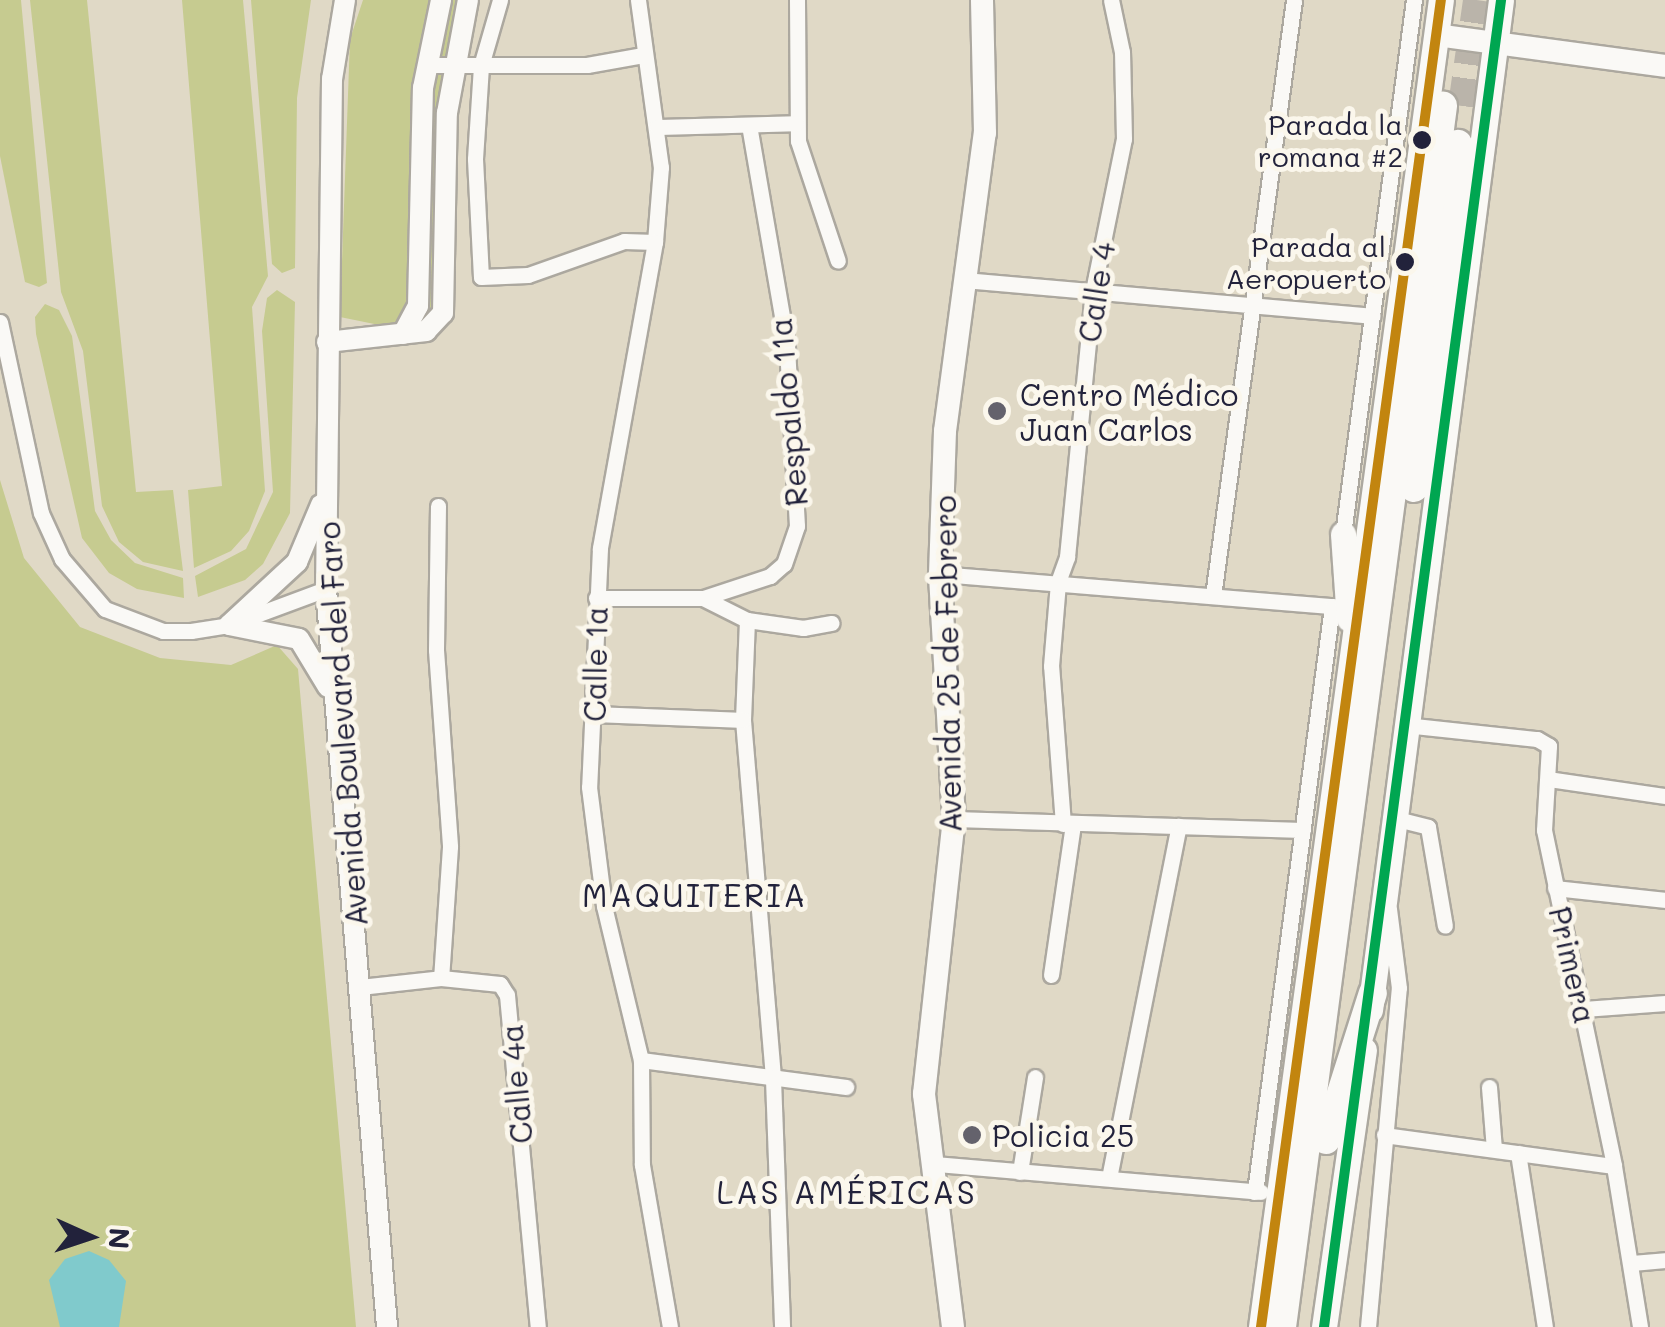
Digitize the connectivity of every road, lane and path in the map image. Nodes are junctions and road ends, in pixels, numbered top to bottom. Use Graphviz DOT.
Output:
graph roads {
  1 [pos="346,0"];
  2 [pos="441,0"];
  3 [pos="468,0"];
  4 [pos="500,0"];
  5 [pos="638,0"];
  6 [pos="797,0"];
  7 [pos="982,0"];
  8 [pos="1111,0"];
  9 [pos="1294,0"];
  10 [pos="1414,0"];
  11 [pos="1441,0"];
  12 [pos="1502,0"];
  13 [pos="1437,34"];
  14 [pos="1496,43"];
  15 [pos="643,55"];
  16 [pos="427,65"];
  17 [pos="452,66"];
  18 [pos="480,66"];
  19 [pos="1665,66"];
  20 [pos="796,123"];
  21 [pos="748,126"];
  22 [pos="657,127"];
  23 [pos="655,242"];
  24 [pos="838,261"];
  25 [pos="963,280"];
  26 [pos="1093,292"];
  27 [pos="1254,305"];
  28 [pos="1372,316"];
  29 [pos="0,322"];
  30 [pos="404,334"];
  31 [pos="328,342"];
  32 [pos="327,488"];
  33 [pos="438,506"];
  34 [pos="1342,534"];
  35 [pos="940,574"];
  36 [pos="1058,582"];
  37 [pos="326,588"];
  38 [pos="1213,596"];
  39 [pos="596,598"];
  40 [pos="703,598"];
  41 [pos="1332,606"];
  42 [pos="748,620"];
  43 [pos="832,623"];
  44 [pos="230,626"];
  45 [pos="1350,666"];
  46 [pos="334,699"];
  47 [pos="595,714"];
  48 [pos="743,720"];
  49 [pos="1405,725"];
  50 [pos="1548,779"];
  51 [pos="1665,796"];
  52 [pos="1393,818"];
  53 [pos="954,819"];
  54 [pos="1068,824"];
  55 [pos="1179,826"];
  56 [pos="1303,830"];
  57 [pos="1555,888"];
  58 [pos="1384,891"];
  59 [pos="1665,900"];
  60 [pos="1445,926"];
  61 [pos="1051,975"];
  62 [pos="441,978"];
  63 [pos="360,986"];
  64 [pos="1373,993"];
  65 [pos="1665,1004"];
  66 [pos="1584,1009"];
  67 [pos="641,1060"];
  68 [pos="1036,1077"];
  69 [pos="773,1079"];
  70 [pos="846,1087"];
  71 [pos="1489,1087"];
  72 [pos="1384,1135"];
  73 [pos="1326,1140"];
  74 [pos="1494,1150"];
  75 [pos="1518,1152"];
  76 [pos="936,1164"];
  77 [pos="1614,1166"];
  78 [pos="1020,1172"];
  79 [pos="1108,1178"];
  80 [pos="1266,1192"];
  81 [pos="1665,1260"];
  82 [pos="1632,1263"];
  83 [pos="388,1327"];
  84 [pos="538,1327"];
  85 [pos="670,1327"];
  86 [pos="782,1327"];
  87 [pos="952,1327"];
  88 [pos="1261,1327"];
  89 [pos="1282,1327"];
  90 [pos="1300,1327"];
  91 [pos="1324,1327"];
  92 [pos="1368,1327"];
  93 [pos="1545,1327"];
  94 [pos="1640,1327"];
  1 -- 31 [label="street, Avenida Boulevard del Faro"];
  2 -- 16 [label="street"];
  3 -- 17 [label="street"];
  4 -- 18 [label="street"];
  5 -- 15 [label="street, Calle 1a"];
  6 -- 20 [label="street"];
  7 -- 25 [label="main road, Avenida 25 de Febrero"];
  8 -- 26 [label="street, Calle 4"];
  9 -- 27 [label="street"];
  10 -- 28 [label="street"];
  11 -- 13 [label="main road"];
  12 -- 14 [label="main road"];
  13 -- 14 [label="main road"];
  13 -- 45 [label="main road"];
  14 -- 19 [label="main road"];
  14 -- 49 [label="main road"];
  15 -- 18 [label="street"];
  15 -- 22 [label="street, Calle 1a"];
  16 -- 17 [label="street"];
  16 -- 30 [label="street"];
  17 -- 18 [label="street"];
  17 -- 30 [label="street"];
  18 -- 23 [label="street"];
  20 -- 21 [label="street"];
  20 -- 24 [label="street"];
  21 -- 22 [label="street"];
  21 -- 40 [label="street, Respaldo 11a"];
  22 -- 23 [label="street, Calle 1a"];
  23 -- 39 [label="street, Calle 1a"];
  25 -- 26 [label="street"];
  25 -- 35 [label="main road, Avenida 25 de Febrero"];
  26 -- 27 [label="street"];
  26 -- 36 [label="street, Calle 4"];
  27 -- 28 [label="street"];
  27 -- 38 [label="street"];
  28 -- 34 [label="street"];
  29 -- 44 [label="street"];
  30 -- 31 [label="street"];
  31 -- 32 [label="street, Avenida Boulevard del Faro"];
  32 -- 37 [label="street, Avenida Boulevard del Faro"];
  32 -- 44 [label="street"];
  33 -- 62 [label="street"];
  34 -- 45 [label="main road"];
  35 -- 36 [label="street"];
  35 -- 53 [label="main road, Avenida 25 de Febrero"];
  36 -- 38 [label="street"];
  36 -- 54 [label="street, Calle 4"];
  37 -- 44 [label="street"];
  37 -- 46 [label="street, Avenida Boulevard del Faro"];
  38 -- 41 [label="street"];
  39 -- 40 [label="street, Respaldo 11a"];
  39 -- 47 [label="street, Calle 1a"];
  40 -- 42 [label="street"];
  41 -- 45 [label="street"];
  41 -- 56 [label="street"];
  42 -- 43 [label="street"];
  42 -- 48 [label="street"];
  44 -- 46 [label="street"];
  45 -- 80 [label="main road"];
  46 -- 63 [label="street, Avenida Boulevard del Faro"];
  47 -- 48 [label="street"];
  47 -- 67 [label="street, Calle 1a"];
  48 -- 69 [label="street"];
  49 -- 50 [label="street, Primera"];
  49 -- 52 [label="main road"];
  50 -- 51 [label="street"];
  50 -- 57 [label="street, Primera"];
  52 -- 58 [label="main road"];
  52 -- 60 [label="street"];
  53 -- 54 [label="street"];
  53 -- 76 [label="main road, Avenida 25 de Febrero"];
  54 -- 55 [label="street"];
  54 -- 61 [label="street, Calle 4"];
  55 -- 56 [label="street"];
  55 -- 79 [label="street"];
  56 -- 80 [label="street"];
  57 -- 59 [label="street"];
  57 -- 66 [label="street, Primera"];
  58 -- 64 [label="main road"];
  58 -- 72 [label="street"];
  62 -- 63 [label="street, Calle 4a"];
  62 -- 84 [label="street, Calle 4a"];
  63 -- 83 [label="street, Avenida Boulevard del Faro"];
  64 -- 73 [label="highway"];
  64 -- 91 [label="main road"];
  65 -- 66 [label="street"];
  66 -- 77 [label="street, Primera"];
  67 -- 69 [label="street"];
  67 -- 85 [label="street, Calle 1a"];
  68 -- 78 [label="street"];
  69 -- 70 [label="street"];
  69 -- 86 [label="street"];
  71 -- 74 [label="street"];
  72 -- 74 [label="street"];
  72 -- 92 [label="street"];
  73 -- 89 [label="highway"];
  73 -- 90 [label="highway"];
  74 -- 75 [label="street"];
  75 -- 77 [label="street"];
  75 -- 93 [label="street"];
  76 -- 78 [label="street"];
  76 -- 87 [label="main road, Avenida 25 de Febrero"];
  77 -- 82 [label="street, Primera"];
  78 -- 79 [label="street"];
  79 -- 80 [label="street"];
  80 -- 88 [label="main road"];
  81 -- 82 [label="street"];
  82 -- 94 [label="street, Primera"];
}
